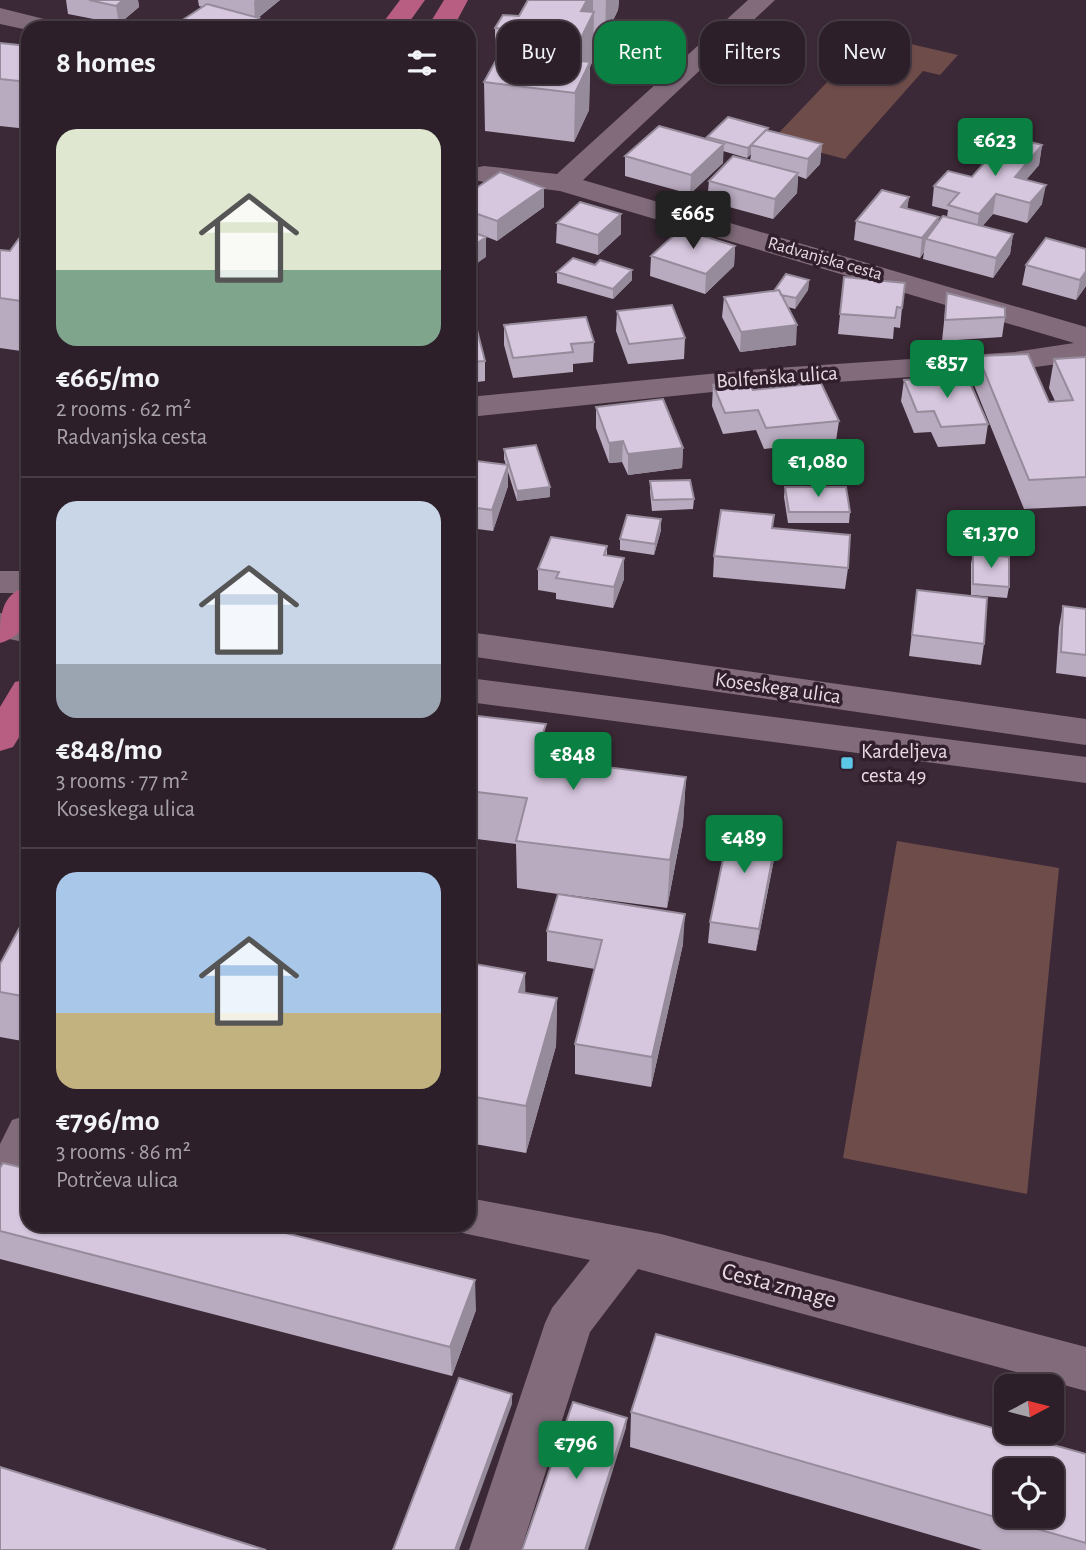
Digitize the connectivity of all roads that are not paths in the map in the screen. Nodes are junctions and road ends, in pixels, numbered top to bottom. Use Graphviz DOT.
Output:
graph roads {
  1 [pos="413,0"];
  2 [pos="456,0"];
  3 [pos="763,0"];
  4 [pos="0,16"];
  5 [pos="21,21"];
  6 [pos="397,21"];
  7 [pos="444,21"];
  8 [pos="484,174"];
  9 [pos="563,183"];
  10 [pos="1086,337"];
  11 [pos="1086,351"];
  12 [pos="476,406"];
  13 [pos="0,582"];
  14 [pos="21,582"];
  15 [pos="21,608"];
  16 [pos="8,628"];
  17 [pos="476,646"];
  18 [pos="476,691"];
  19 [pos="21,703"];
  20 [pos="1086,732"];
  21 [pos="0,738"];
  22 [pos="1086,770"];
  23 [pos="0,1127"];
  24 [pos="21,1132"];
  25 [pos="21,1147"];
  26 [pos="0,1188"];
  27 [pos="476,1218"];
  28 [pos="627,1248"];
  29 [pos="1086,1369"];
  30 [pos="495,1550"];
  1 -- 6 [label="main road"];
  2 -- 7 [label="main road"];
  3 -- 9 [label="street"];
  4 -- 5 [label="street"];
  8 -- 9 [label="street, Radvanjska cesta"];
  9 -- 10 [label="street, Radvanjska cesta"];
  11 -- 12 [label="street, Bolfenška ulica"];
  13 -- 14 [label="street"];
  15 -- 16 [label="main road"];
  17 -- 20 [label="street, Koseskega ulica"];
  18 -- 22 [label="street, Koseskega ulica"];
  19 -- 21 [label="main road"];
  23 -- 24 [label="street"];
  25 -- 26 [label="street"];
  27 -- 28 [label="street, Cesta zmage"];
  28 -- 29 [label="street, Cesta zmage"];
  28 -- 30 [label="street"];
}
